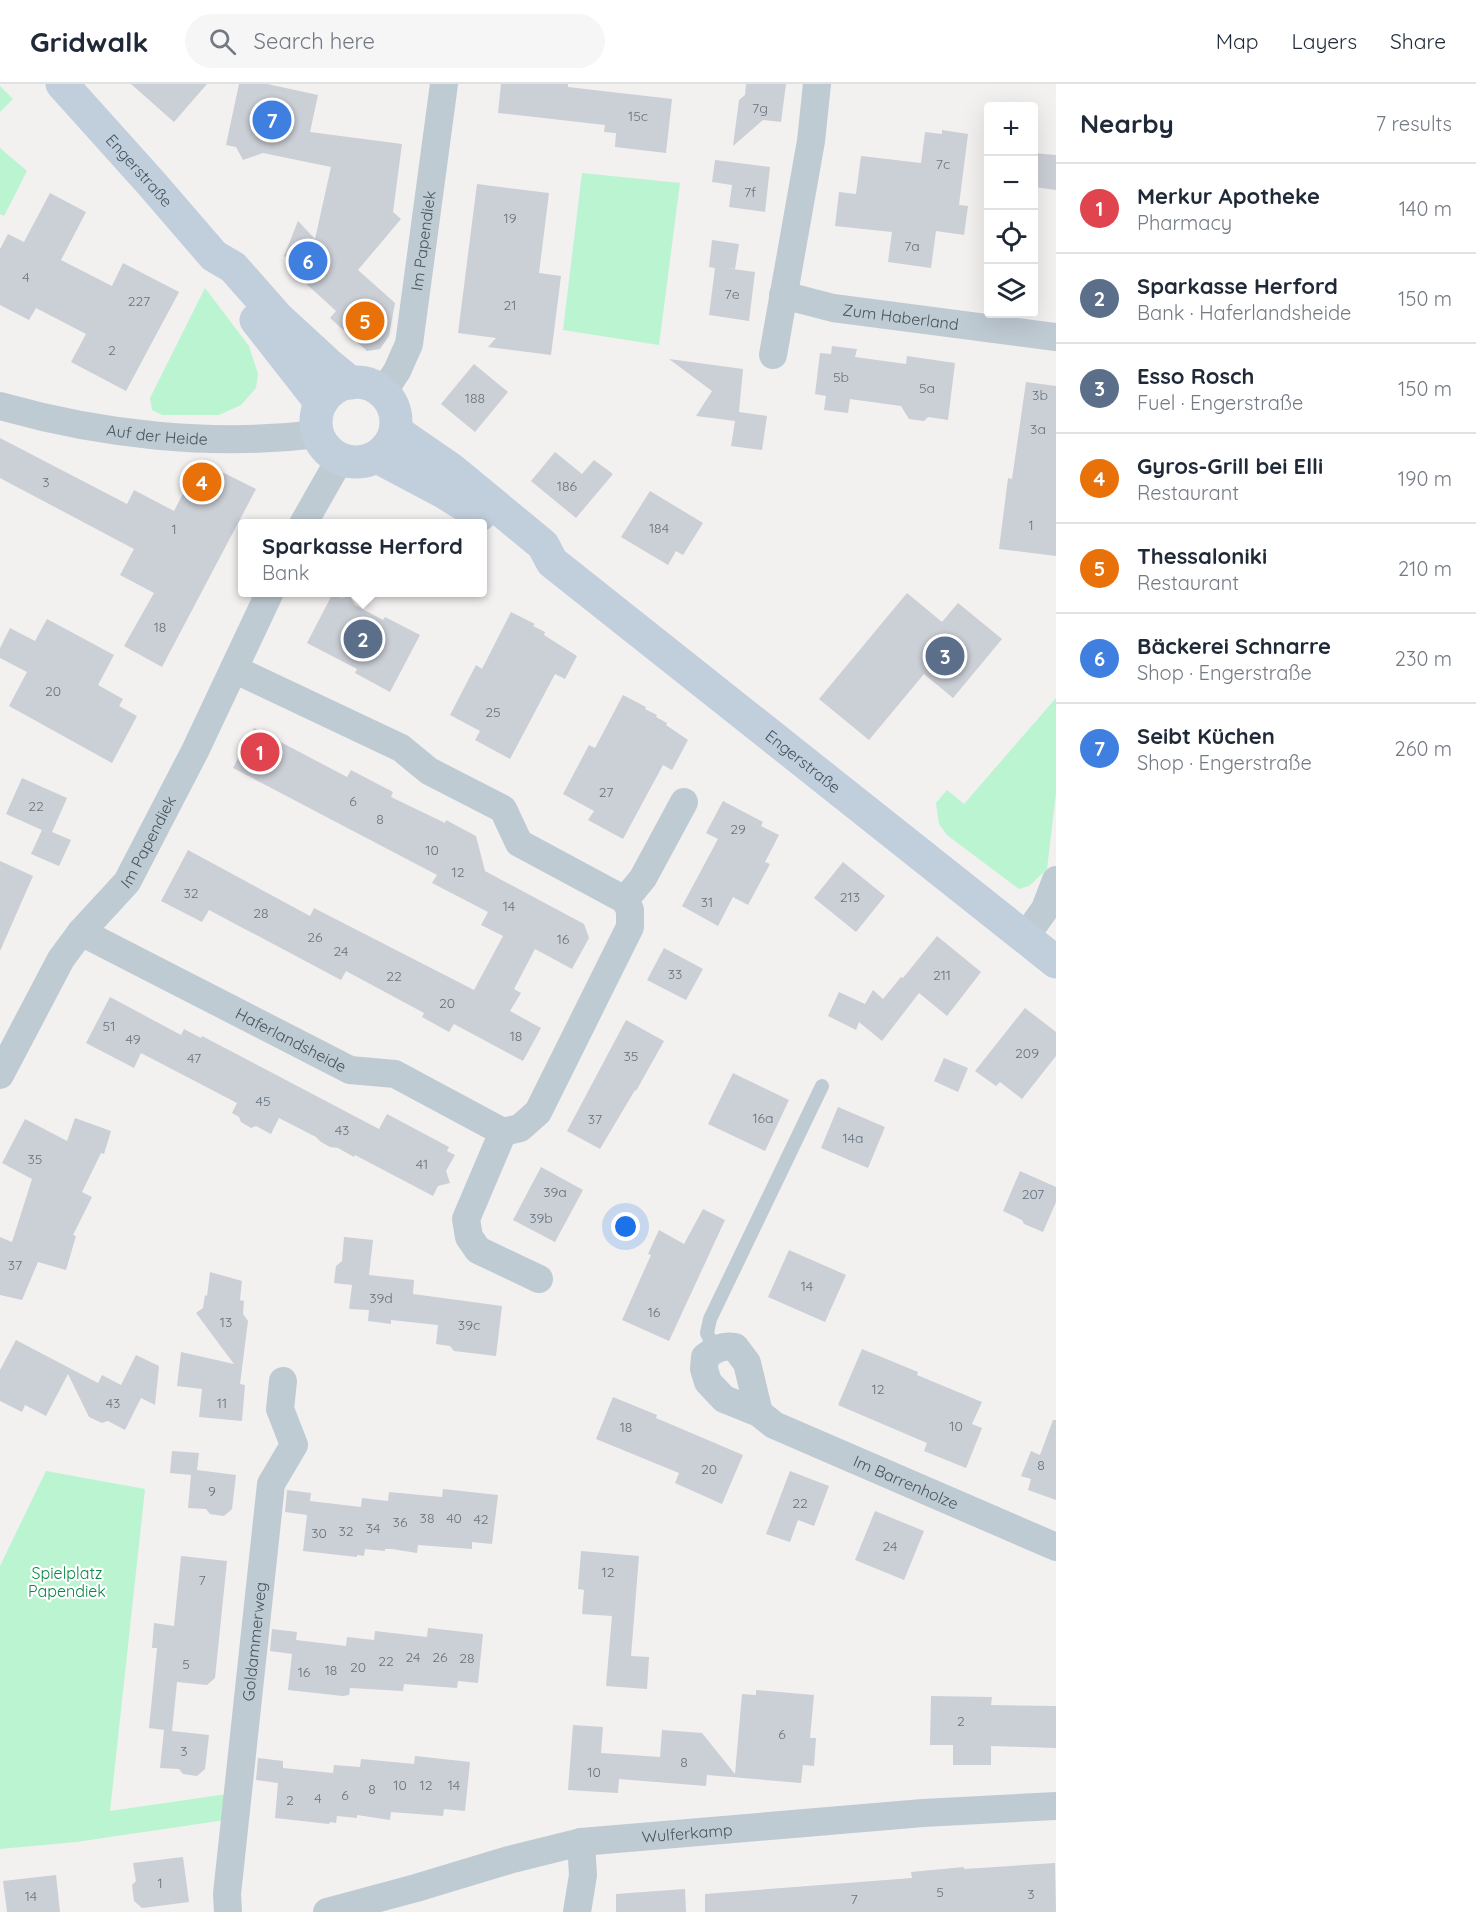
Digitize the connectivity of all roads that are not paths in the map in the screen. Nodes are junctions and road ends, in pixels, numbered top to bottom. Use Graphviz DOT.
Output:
graph roads {
  1 [pos="62,84"];
  2 [pos="444,84"];
  3 [pos="817,84"];
  4 [pos="214,256"];
  5 [pos="783,295"];
  6 [pos="1056,337"];
  7 [pos="772,355"];
  8 [pos="351,383"];
  9 [pos="383,392"];
  10 [pos="0,406"];
  11 [pos="320,418"];
  12 [pos="386,444"];
  13 [pos="340,459"];
  14 [pos="311,519"];
  15 [pos="486,519"];
  16 [pos="487,520"];
  17 [pos="268,597"];
  18 [pos="234,669"];
  19 [pos="684,802"];
  20 [pos="1056,880"];
  21 [pos="625,900"];
  22 [pos="81,932"];
  23 [pos="1024,937"];
  24 [pos="1056,962"];
  25 [pos="0,1075"];
  26 [pos="822,1086"];
  27 [pos="503,1132"];
  28 [pos="539,1278"];
  29 [pos="714,1349"];
  30 [pos="283,1381"];
  31 [pos="1056,1547"];
  32 [pos="1056,1806"];
  33 [pos="581,1842"];
  34 [pos="228,1912"];
  35 [pos="327,1912"];
  36 [pos="577,1912"];
  1 -- 4 [label="main road, Engerstraße"];
  2 -- 9 [label="street, Im Papendiek"];
  3 -- 5 [label="street"];
  4 -- 8 [label="main road, Engerstraße"];
  4 -- 11 [label="main road, Engerstraße"];
  5 -- 6 [label="street, Zum Haberland"];
  5 -- 7 [label="street"];
  8 -- 9 [label="main road"];
  8 -- 11 [label="main road"];
  9 -- 12 [label="main road"];
  10 -- 11 [label="street, Auf der Heide"];
  11 -- 13 [label="main road"];
  12 -- 13 [label="main road"];
  12 -- 15 [label="main road, Engerstraße"];
  13 -- 14 [label="street"];
  16 -- 23 [label="main road, Engerstraße"];
  17 -- 18 [label="street, Im Papendiek"];
  18 -- 21 [label="street"];
  18 -- 22 [label="street, Im Papendiek"];
  19 -- 21 [label="street"];
  20 -- 23 [label="street"];
  21 -- 27 [label="street"];
  22 -- 25 [label="street, Im Papendiek"];
  22 -- 27 [label="street, Haferlandsheide"];
  23 -- 24 [label="main road, Engerstraße"];
  26 -- 29 [label="lane"];
  27 -- 28 [label="street"];
  29 -- 31 [label="street, Im Barrenholze"];
  30 -- 34 [label="street, Goldammerweg"];
  32 -- 33 [label="street, Wulferkamp"];
  33 -- 35 [label="street, Wulferkamp"];
  33 -- 36 [label="street"];
}
